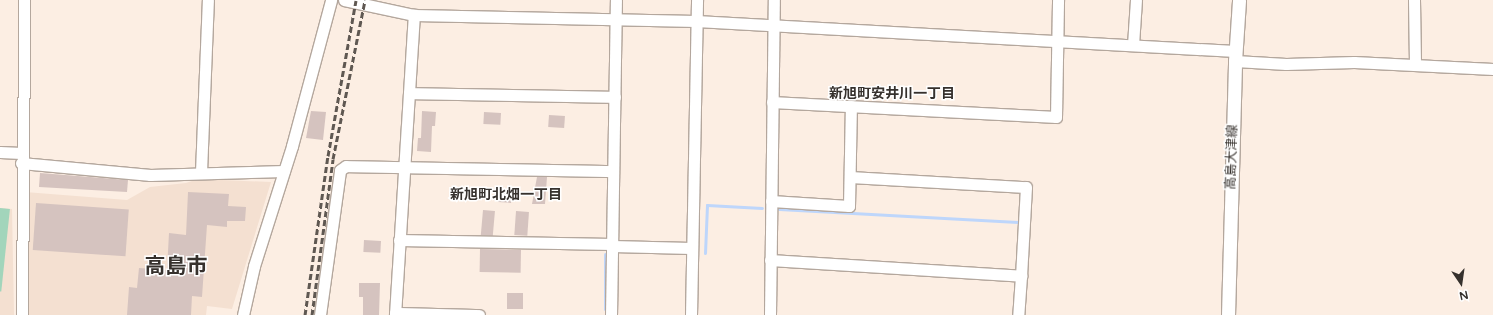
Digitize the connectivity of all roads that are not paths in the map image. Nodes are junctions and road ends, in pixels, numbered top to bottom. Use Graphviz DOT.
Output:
graph roads {
  1 [pos="24,0"];
  2 [pos="208,0"];
  3 [pos="331,0"];
  4 [pos="344,0"];
  5 [pos="616,0"];
  6 [pos="697,0"];
  7 [pos="774,0"];
  8 [pos="1058,0"];
  9 [pos="1136,0"];
  10 [pos="1239,0"];
  11 [pos="1414,0"];
  12 [pos="384,5"];
  13 [pos="414,16"];
  14 [pos="616,20"];
  15 [pos="696,21"];
  16 [pos="774,25"];
  17 [pos="1057,41"];
  18 [pos="1133,45"];
  19 [pos="1235,56"];
  20 [pos="1415,64"];
  21 [pos="1493,69"];
  22 [pos="409,93"];
  23 [pos="615,97"];
  24 [pos="772,102"];
  25 [pos="851,106"];
  26 [pos="0,152"];
  27 [pos="21,158"];
  28 [pos="404,166"];
  29 [pos="284,171"];
  30 [pos="613,171"];
  31 [pos="201,172"];
  32 [pos="850,177"];
  33 [pos="771,201"];
  34 [pos="399,240"];
  35 [pos="612,245"];
  36 [pos="692,248"];
  37 [pos="770,260"];
  38 [pos="1020,276"];
  39 [pos="395,314"];
  40 [pos="22,315"];
  41 [pos="243,315"];
  42 [pos="320,315"];
  43 [pos="478,315"];
  44 [pos="611,315"];
  45 [pos="691,315"];
  46 [pos="770,315"];
  47 [pos="1018,315"];
  48 [pos="1228,315"];
  1 -- 27 [label="street"];
  2 -- 31 [label="street"];
  3 -- 29 [label="street"];
  4 -- 12 [label="street"];
  5 -- 14 [label="street"];
  6 -- 15 [label="street"];
  7 -- 16 [label="street"];
  8 -- 17 [label="street"];
  9 -- 18 [label="street"];
  10 -- 19 [label="main road, 高島大津線"];
  11 -- 20 [label="street"];
  12 -- 13 [label="street"];
  13 -- 14 [label="street"];
  13 -- 22 [label="street"];
  14 -- 15 [label="street"];
  14 -- 23 [label="street"];
  15 -- 16 [label="street"];
  15 -- 36 [label="street"];
  16 -- 17 [label="street"];
  16 -- 24 [label="street"];
  17 -- 18 [label="street"];
  17 -- 25 [label="street"];
  18 -- 19 [label="street"];
  19 -- 20 [label="street"];
  19 -- 48 [label="main road, 高島大津線"];
  20 -- 21 [label="street"];
  22 -- 23 [label="street"];
  22 -- 28 [label="street"];
  23 -- 30 [label="street"];
  24 -- 25 [label="street"];
  24 -- 33 [label="street"];
  25 -- 32 [label="street"];
  26 -- 27 [label="street"];
  27 -- 31 [label="street"];
  27 -- 40 [label="street"];
  28 -- 30 [label="street"];
  28 -- 34 [label="street"];
  28 -- 42 [label="street"];
  29 -- 31 [label="street"];
  29 -- 41 [label="street"];
  30 -- 35 [label="street"];
  32 -- 33 [label="street"];
  32 -- 38 [label="street"];
  33 -- 37 [label="street"];
  34 -- 35 [label="street"];
  34 -- 39 [label="street"];
  35 -- 36 [label="street"];
  35 -- 44 [label="street"];
  36 -- 45 [label="street"];
  37 -- 38 [label="street"];
  37 -- 46 [label="street"];
  38 -- 47 [label="street"];
  39 -- 43 [label="street"];
}
